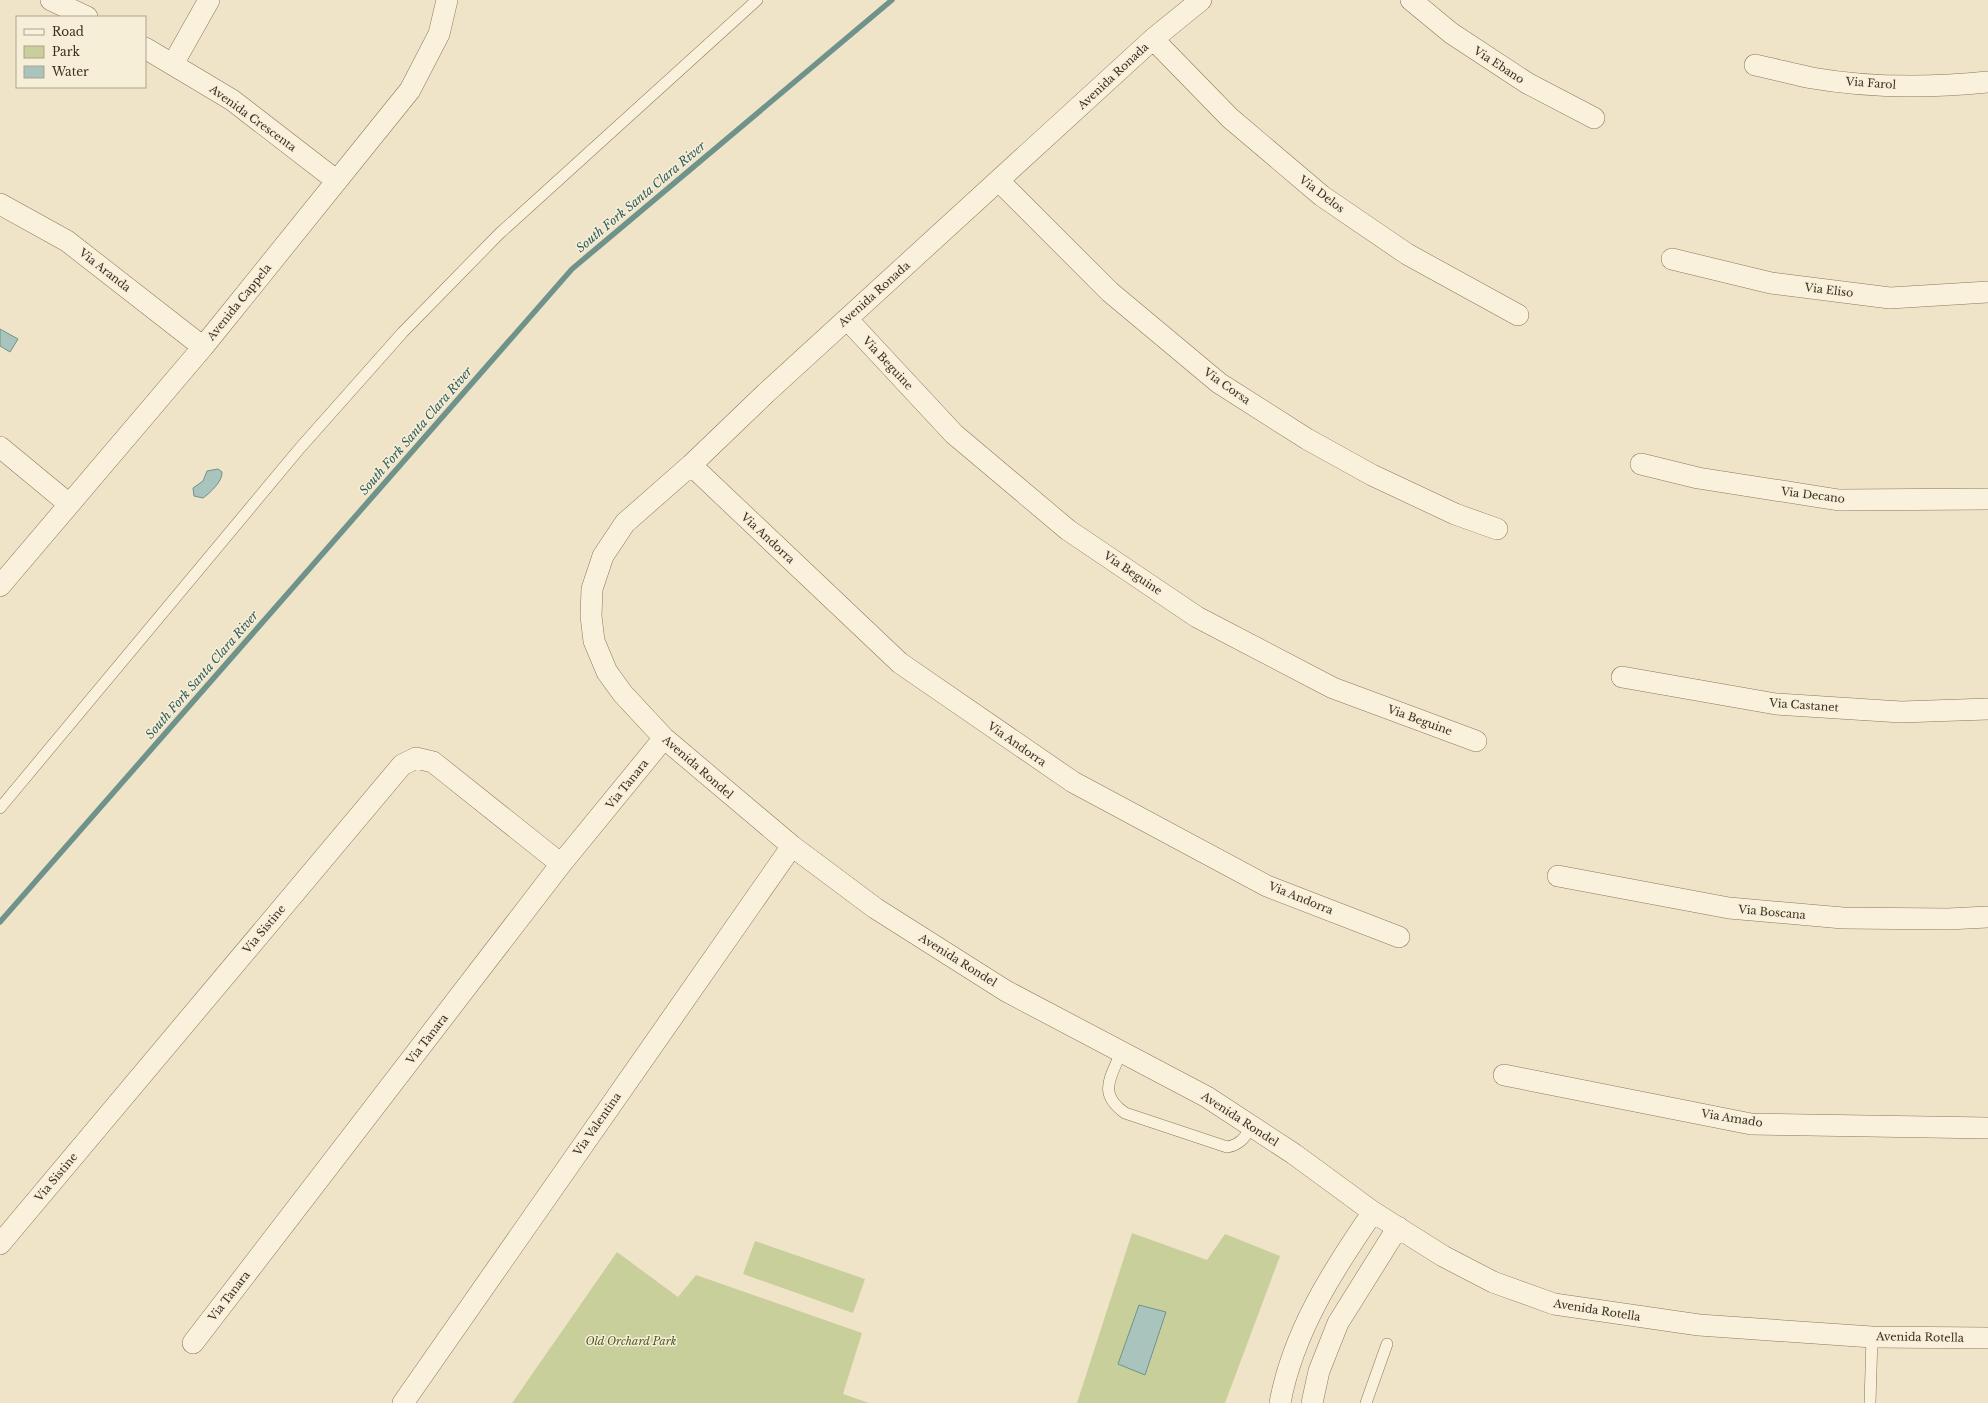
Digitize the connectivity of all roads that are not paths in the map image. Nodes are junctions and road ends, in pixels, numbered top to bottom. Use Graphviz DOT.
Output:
graph roads {
  1 [pos="51,0"];
  2 [pos="209,0"];
  3 [pos="448,0"];
  4 [pos="757,0"];
  5 [pos="1201,0"];
  6 [pos="1410,0"];
  7 [pos="85,16"];
  8 [pos="1153,39"];
  9 [pos="146,49"];
  10 [pos="173,64"];
  11 [pos="1755,65"];
  12 [pos="1988,82"];
  13 [pos="1594,118"];
  14 [pos="337,181"];
  15 [pos="999,181"];
  16 [pos="0,204"];
  17 [pos="1672,259"];
  18 [pos="1988,292"];
  19 [pos="1518,315"];
  20 [pos="847,319"];
  21 [pos="203,347"];
  22 [pos="0,447"];
  23 [pos="1641,464"];
  24 [pos="691,465"];
  25 [pos="1988,499"];
  26 [pos="69,504"];
  27 [pos="1497,529"];
  28 [pos="0,586"];
  29 [pos="591,616"];
  30 [pos="1622,677"];
  31 [pos="1988,709"];
  32 [pos="664,738"];
  33 [pos="1476,741"];
  34 [pos="0,808"];
  35 [pos="792,846"];
  36 [pos="561,864"];
  37 [pos="1558,876"];
  38 [pos="1988,917"];
  39 [pos="1399,937"];
  40 [pos="1121,1052"];
  41 [pos="1504,1075"];
  42 [pos="1252,1126"];
  43 [pos="1988,1128"];
  44 [pos="1373,1212"];
  45 [pos="1398,1227"];
  46 [pos="0,1244"];
  47 [pos="1872,1337"];
  48 [pos="1988,1338"];
  49 [pos="193,1343"];
  50 [pos="1387,1344"];
  51 [pos="403,1403"];
  52 [pos="1280,1403"];
  53 [pos="1312,1403"];
  54 [pos="1366,1403"];
  55 [pos="1870,1403"];
  1 -- 7 [label="street"];
  2 -- 10 [label="street"];
  3 -- 14 [label="street, Avenida Cappela"];
  4 -- 34 [label="lane"];
  5 -- 8 [label="street, Avenida Ronada"];
  6 -- 13 [label="street, Via Ebano"];
  8 -- 15 [label="street, Avenida Ronada"];
  8 -- 19 [label="street, Via Delos"];
  9 -- 10 [label="street, Avenida Crescenta"];
  10 -- 14 [label="street, Avenida Crescenta"];
  11 -- 12 [label="street, Via Farol"];
  14 -- 21 [label="street, Avenida Cappela"];
  15 -- 20 [label="street, Avenida Ronada"];
  15 -- 27 [label="street, Via Corsa"];
  16 -- 21 [label="street, Via Aranda"];
  17 -- 18 [label="street, Via Eliso"];
  20 -- 24 [label="street, Avenida Ronada"];
  20 -- 33 [label="street, Via Beguine"];
  21 -- 26 [label="street, Avenida Cappela"];
  22 -- 26 [label="street"];
  23 -- 25 [label="street, Via Decano"];
  24 -- 29 [label="street, Avenida Ronada"];
  24 -- 39 [label="street, Via Andorra"];
  26 -- 28 [label="street, Avenida Cappela"];
  29 -- 32 [label="street, Avenida Rondel"];
  30 -- 31 [label="street, Via Castanet"];
  32 -- 35 [label="street, Avenida Rondel"];
  32 -- 36 [label="street, Via Tanara"];
  35 -- 40 [label="street, Avenida Rondel"];
  35 -- 51 [label="street, Via Valentina"];
  36 -- 46 [label="street, Via Sistine"];
  36 -- 49 [label="street, Via Tanara"];
  37 -- 38 [label="street, Via Boscana"];
  40 -- 42 [label="street, Avenida Rondel"];
  40 -- 42 [label="lane"];
  41 -- 43 [label="street, Via Amado"];
  42 -- 44 [label="street, Avenida Rondel"];
  44 -- 45 [label="street, Avenida Rondel"];
  44 -- 52 [label="street"];
  45 -- 47 [label="street, Avenida Rotella"];
  45 -- 53 [label="street"];
  47 -- 48 [label="street, Avenida Rotella"];
  47 -- 55 [label="lane"];
  50 -- 54 [label="lane"];
}
